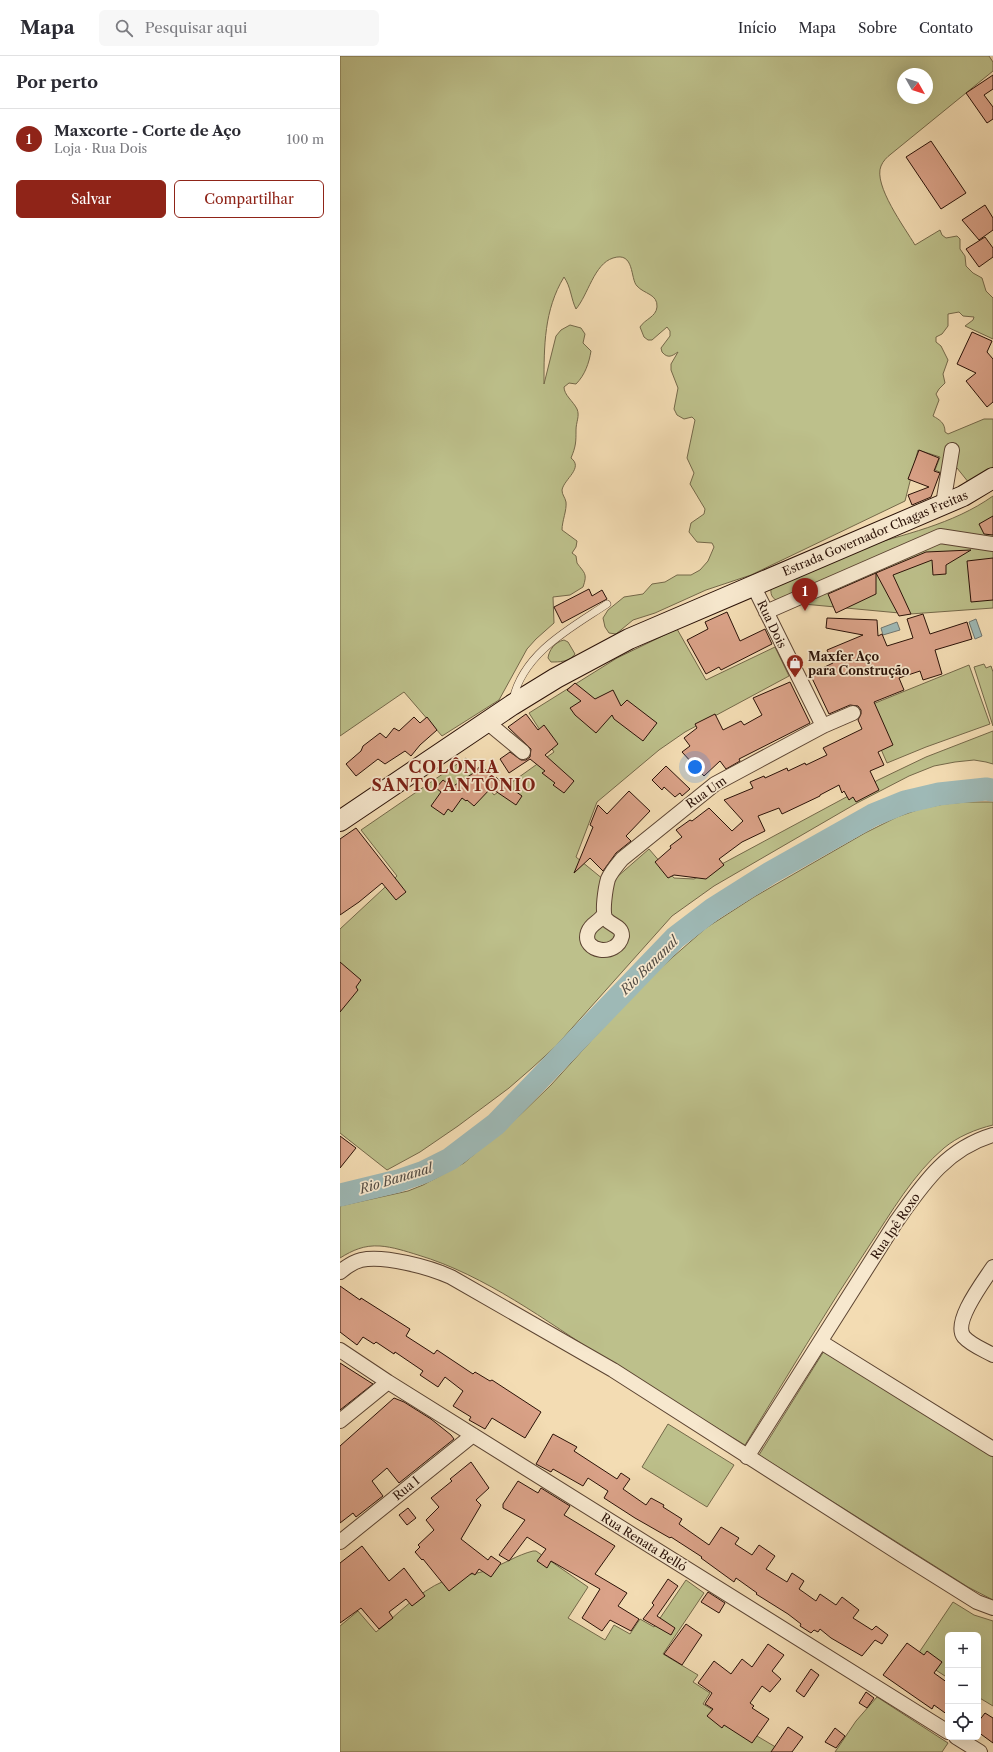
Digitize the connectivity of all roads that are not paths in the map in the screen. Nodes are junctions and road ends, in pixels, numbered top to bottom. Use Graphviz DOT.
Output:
graph roads {
  1 [pos="952,450"];
  2 [pos="993,478"];
  3 [pos="943,504"];
  4 [pos="993,544"];
  5 [pos="753,585"];
  6 [pos="607,604"];
  7 [pos="766,612"];
  8 [pos="512,705"];
  9 [pos="853,713"];
  10 [pos="486,722"];
  11 [pos="823,726"];
  12 [pos="523,752"];
  13 [pos="340,821"];
  14 [pos="604,914"];
  15 [pos="993,1135"];
  16 [pos="993,1267"];
  17 [pos="340,1272"];
  18 [pos="821,1342"];
  19 [pos="340,1350"];
  20 [pos="993,1355"];
  21 [pos="388,1382"];
  22 [pos="340,1421"];
  23 [pos="473,1435"];
  24 [pos="993,1449"];
  25 [pos="747,1457"];
  26 [pos="340,1542"];
  27 [pos="993,1608"];
  28 [pos="945,1730"];
  29 [pos="961,1740"];
  30 [pos="980,1752"];
  1 -- 3 [label="street"];
  2 -- 3 [label="main road, Estrada Governador Chagas Freitas"];
  3 -- 5 [label="main road, Estrada Governador Chagas Freitas"];
  4 -- 7 [label="street"];
  5 -- 7 [label="street, Rua Dois"];
  5 -- 8 [label="main road, Estrada Governador Chagas Freitas"];
  6 -- 8 [label="lane"];
  7 -- 11 [label="street, Rua Dois"];
  8 -- 10 [label="main road, Estrada Governador Chagas Freitas"];
  9 -- 11 [label="street, Rua Um"];
  10 -- 12 [label="street"];
  10 -- 13 [label="main road, Estrada Governador Chagas Freitas"];
  11 -- 14 [label="street, Rua Um"];
  15 -- 18 [label="street, Rua Ipê Roxo"];
  16 -- 20 [label="street"];
  17 -- 25 [label="street"];
  18 -- 24 [label="street"];
  18 -- 25 [label="street, Rua Ipê Roxo"];
  19 -- 21 [label="street, Rua Renata Belló"];
  21 -- 22 [label="street"];
  21 -- 23 [label="street, Rua Renata Belló"];
  23 -- 26 [label="street, Rua I"];
  23 -- 28 [label="street, Rua Renata Belló"];
  25 -- 27 [label="street"];
  29 -- 30 [label="street"];
}
